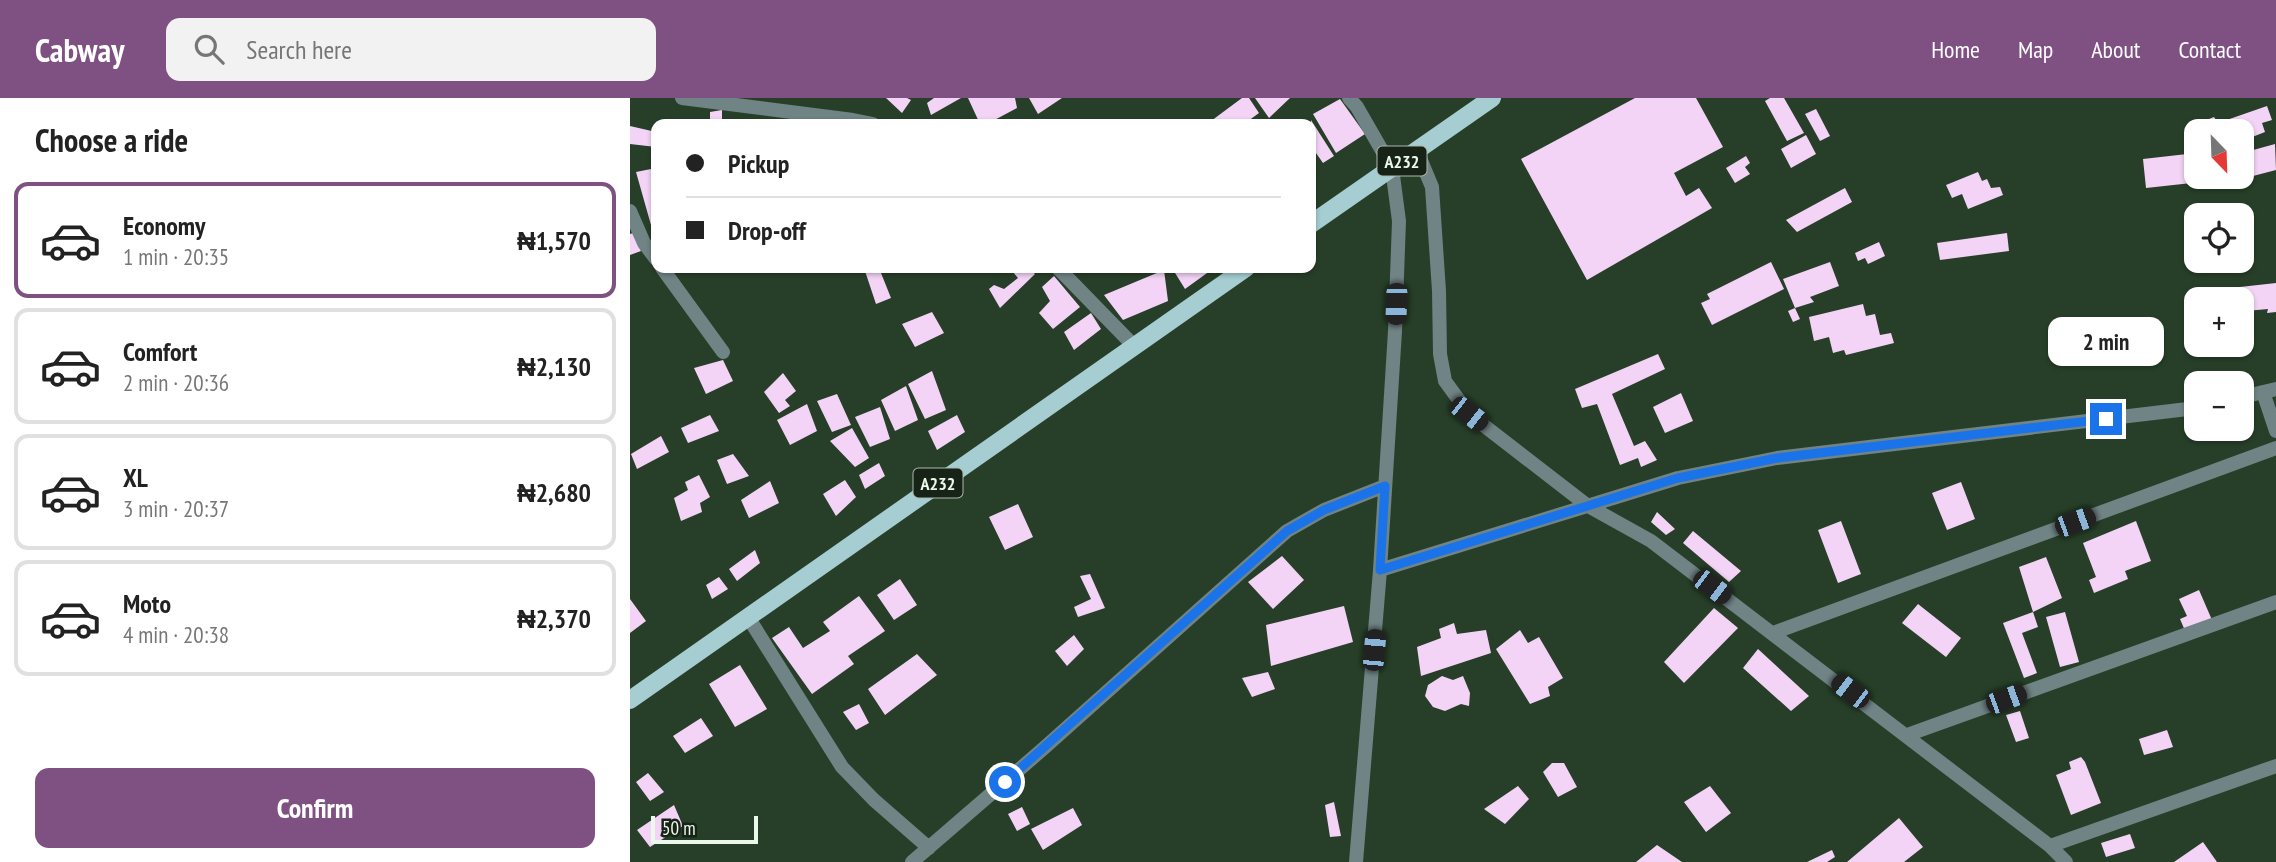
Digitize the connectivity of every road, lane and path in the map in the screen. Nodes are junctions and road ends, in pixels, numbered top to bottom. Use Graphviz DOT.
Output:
graph roads {
  1 [pos="682,98"];
  2 [pos="1349,98"];
  3 [pos="1492,98"];
  4 [pos="845,119"];
  5 [pos="1417,151"];
  6 [pos="1392,168"];
  7 [pos="630,211"];
  8 [pos="1316,220"];
  9 [pos="651,252"];
  10 [pos="666,273"];
  11 [pos="1063,273"];
  12 [pos="1239,273"];
  13 [pos="1133,345"];
  14 [pos="723,352"];
  15 [pos="2270,391"];
  16 [pos="2184,409"];
  17 [pos="2276,431"];
  18 [pos="2276,448"];
  19 [pos="1385,486"];
  20 [pos="1588,506"];
  21 [pos="1380,570"];
  22 [pos="2276,602"];
  23 [pos="748,617"];
  24 [pos="1773,633"];
  25 [pos="630,700"];
  26 [pos="1907,735"];
  27 [pos="2276,766"];
  28 [pos="2050,846"];
  29 [pos="929,848"];
  30 [pos="912,862"];
  31 [pos="1356,862"];
  32 [pos="2066,862"];
  1 -- 4 [label="street"];
  2 -- 6 [label="street"];
  3 -- 5 [label="main road, A232"];
  5 -- 6 [label="main road, A232"];
  5 -- 20 [label="street"];
  6 -- 8 [label="main road, A232"];
  6 -- 19 [label="street"];
  7 -- 9 [label="street"];
  10 -- 14 [label="street"];
  11 -- 13 [label="street"];
  12 -- 13 [label="main road, A232"];
  13 -- 23 [label="main road, A232"];
  15 -- 17 [label="street"];
  16 -- 20 [label="street"];
  18 -- 24 [label="street"];
  19 -- 21 [label="street"];
  19 -- 29 [label="street"];
  20 -- 21 [label="street"];
  20 -- 24 [label="street"];
  21 -- 31 [label="street"];
  22 -- 26 [label="street"];
  23 -- 25 [label="main road, A232"];
  23 -- 29 [label="street"];
  24 -- 26 [label="street"];
  26 -- 28 [label="street"];
  27 -- 28 [label="street"];
  28 -- 32 [label="street"];
  29 -- 30 [label="street"];
}
